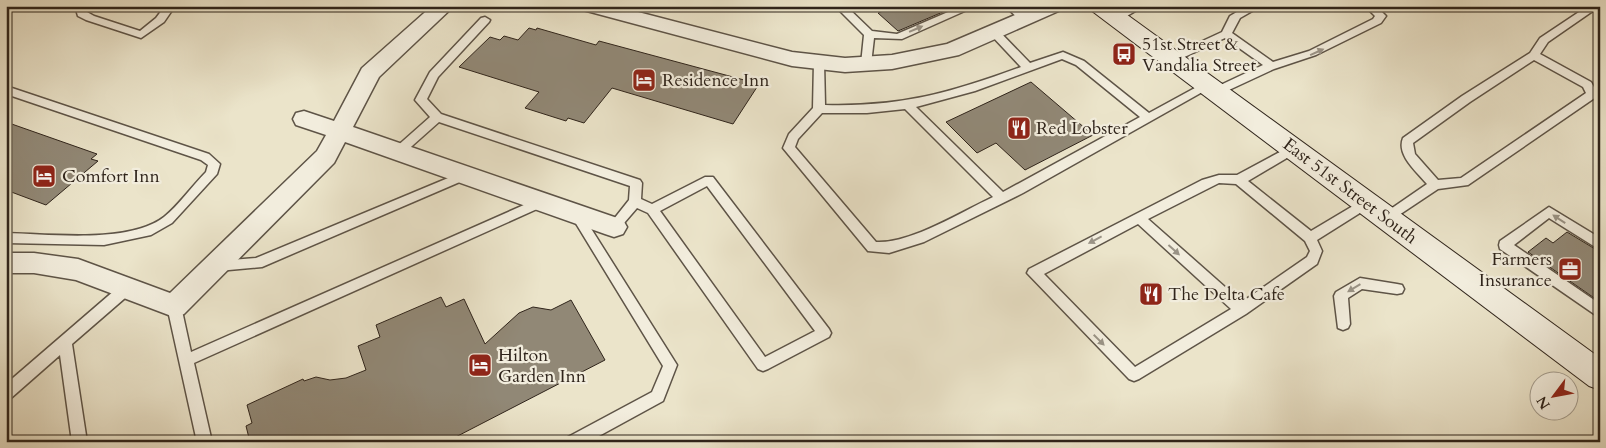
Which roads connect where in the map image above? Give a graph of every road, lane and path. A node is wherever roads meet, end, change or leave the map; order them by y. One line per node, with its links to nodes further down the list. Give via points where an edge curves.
1 (80, 6): 2 (lane, via 82,14 90,18 141,34 160,20)
2 (170, 6)
3 (444, 6): 31 (street, via 370,73)
4 (590, 6): 20 (street, via 792,59)
5 (840, 6): 16 (lane)
6 (971, 6): 16 (lane, one-way to 6, via 898,37)
7 (1054, 6): 12 (street)
8 (1139, 6): 13 (lane)
9 (1256, 6): 17 (lane, via 1230,21)
10 (1370, 6): 22 (lane, one-way to 10, via 1320,52 1377,20 1380,16)
11 (1595, 6): 18 (lane, via 1544,40)
12 (1017, 12): 15 (street)
13 (1108, 12): 19 (main road, East 51st Street South)
14 (485, 20): 28 (lane, via 434,76 421,100)
15 (994, 32): 21 (street, via 952,50); 23 (lane)
16 (869, 34): 21 (lane)
17 (1226, 34): 19 (lane); 22 (lane)
18 (1534, 55): 36 (lane, via 1406,141 1409,155); 36 (lane, via 1586,85 1592,94 1464,182)
19 (1172, 59): 24 (main road, East 51st Street South)
20 (819, 62): 21 (street); 27 (lane)
21 (866, 64)
22 (1271, 66): 24 (lane)
23 (1028, 68): 26 (lane); 30 (lane, via 1069,56)
24 (1212, 89): 30 (lane); 32 (main road, East 51st Street South)
25 (6, 90): 45 (lane, via 205,157 214,164 211,174 168,220 147,232 104,240)
26 (907, 105): 27 (lane, via 859,110); 37 (lane)
27 (819, 109): 37 (lane, via 793,137 789,148 873,247 889,248 920,238)
28 (437, 117): 33 (lane); 38 (lane, via 636,183)
29 (304, 118): 31 (street)
30 (1148, 118): 37 (lane)
31 (340, 131): 33 (street); 49 (street, via 326,157)
32 (1293, 149): 35 (lane); 41 (main road, East 51st Street South)
33 (399, 151): 34 (street)
34 (465, 175): 39 (street); 49 (lane, via 257,263)
35 (1238, 180): 43 (lane, via 1206,183); 46 (lane)
36 (1435, 185): 41 (lane)
37 (1001, 198)
38 (635, 201): 40 (lane); 44 (lane)
39 (542, 202): 42 (street); 57 (lane)
40 (652, 210): 40 (lane, via 709,180 824,333 764,365)
41 (1377, 211): 46 (lane); 58 (main road, East 51st Street South)
42 (576, 214): 44 (street); 62 (lane, via 670,365 658,396)
43 (1138, 217): 53 (lane, one-way to 53); 53 (lane, one-way to 53, via 1034,273 1134,375)
44 (614, 227)
45 (6, 238)
46 (1310, 238): 53 (lane, via 1316,251 1312,260)
47 (1600, 245): 54 (lane, one-way to 54, via 1549,212 1505,245)
48 (6, 262): 50 (street, via 78,270)
49 (216, 266): 52 (street)
50 (127, 288): 52 (street); 56 (lane)
51 (1397, 289): 55 (lane, one-way to 55, via 1360,283 1341,296)
52 (174, 306): 57 (lane)
53 (1240, 310)
54 (1600, 312)
55 (1344, 324)
56 (65, 343): 59 (lane); 60 (lane)
57 (187, 360): 61 (lane)
58 (1600, 376)
59 (6, 393)
60 (80, 442)
61 (205, 442)
62 (573, 442)

